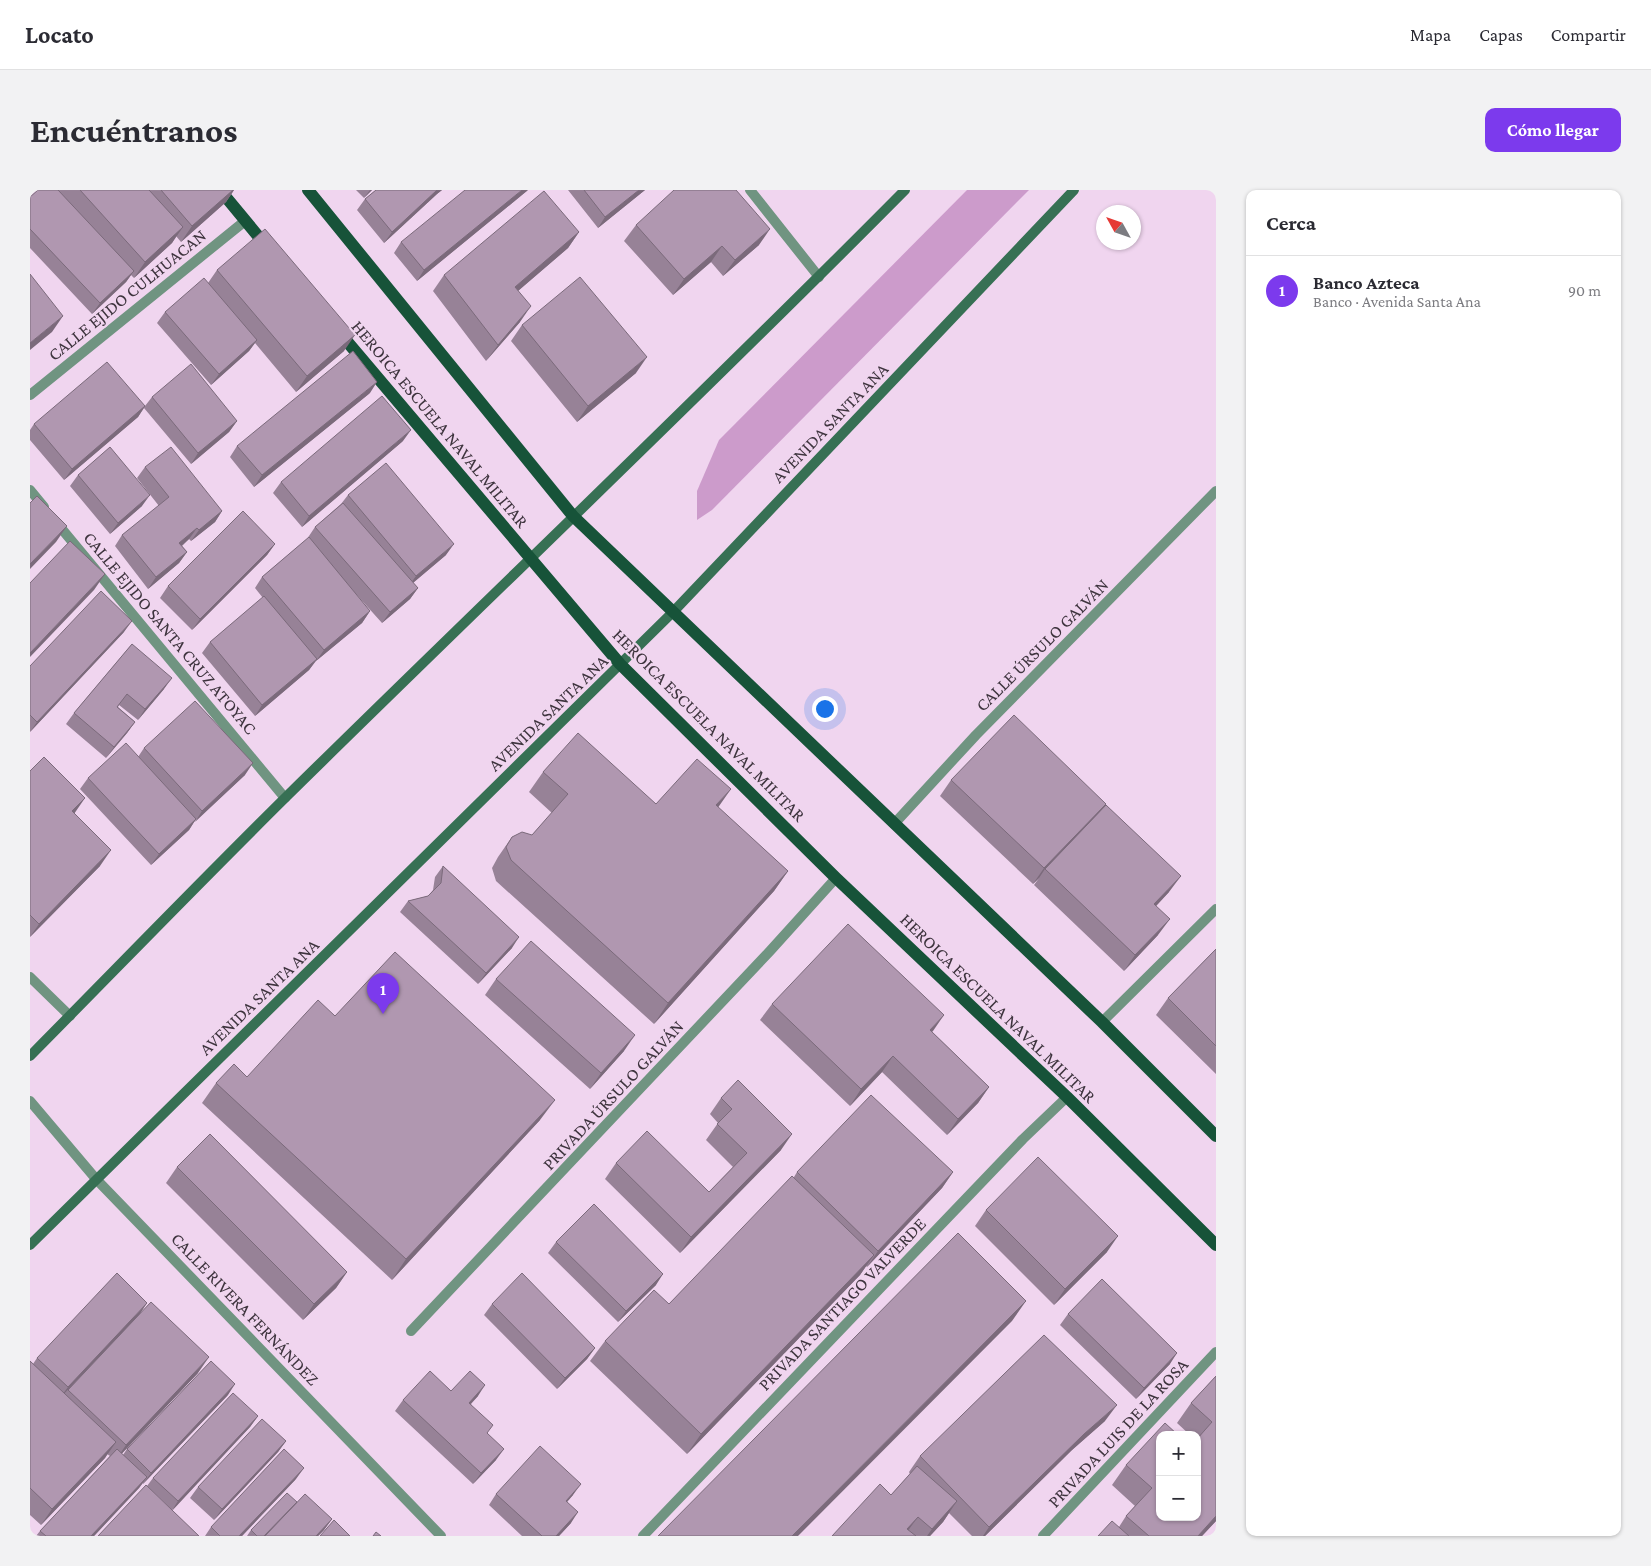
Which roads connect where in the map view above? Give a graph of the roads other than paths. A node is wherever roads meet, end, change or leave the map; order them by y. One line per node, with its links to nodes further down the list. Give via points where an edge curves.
1 (220, 190): 6 (main road)
2 (308, 190): 13 (main road)
3 (750, 190): 8 (street)
4 (905, 190): 8 (main road)
5 (1074, 190): 15 (main road, AVENIDA SANTA ANA)
6 (245, 221): 7 (main road); 10 (street, CALLE EJIDO CULHUACAN)
7 (277, 259)
8 (819, 277): 13 (main road)
9 (334, 326): 14 (main road, HEROICA ESCUELA NAVAL MILITAR)
10 (30, 395)
11 (30, 490): 17 (street, CALLE EJIDO SANTA CRUZ ATOYAC)
12 (1216, 491): 18 (street, CALLE ÚRSULO GALVÁN)
13 (573, 516): 14 (main road); 15 (main road)
14 (531, 559): 16 (main road, HEROICA ESCUELA NAVAL MILITAR); 17 (main road)
15 (674, 611): 16 (main road, AVENIDA SANTA ANA); 18 (main road)
16 (620, 664): 19 (main road, HEROICA ESCUELA NAVAL MILITAR); 28 (main road, AVENIDA SANTA ANA)
17 (285, 798): 22 (main road)
18 (894, 824): 23 (main road)
19 (836, 878): 25 (main road, HEROICA ESCUELA NAVAL MILITAR); 31 (street, PRIVADA ÚRSULO GALVÁN)
20 (1216, 909): 23 (street)
21 (30, 978): 22 (street)
22 (70, 1016): 24 (main road)
23 (1102, 1022): 27 (main road)
24 (30, 1056)
25 (1067, 1097): 30 (main road, HEROICA ESCUELA NAVAL MILITAR); 34 (street, PRIVADA SANTIAGO VALVERDE, via 1016,1146)
26 (30, 1100): 28 (street, CALLE RIVERA FERNÁNDEZ)
27 (1216, 1136)
28 (96, 1179): 29 (main road, AVENIDA SANTA ANA); 33 (street, CALLE RIVERA FERNÁNDEZ)
29 (30, 1245)
30 (1216, 1245)
31 (411, 1331)
32 (1216, 1352): 35 (street, PRIVADA LUIS DE LA ROSA)
33 (441, 1536)
34 (642, 1536)
35 (1043, 1536)

